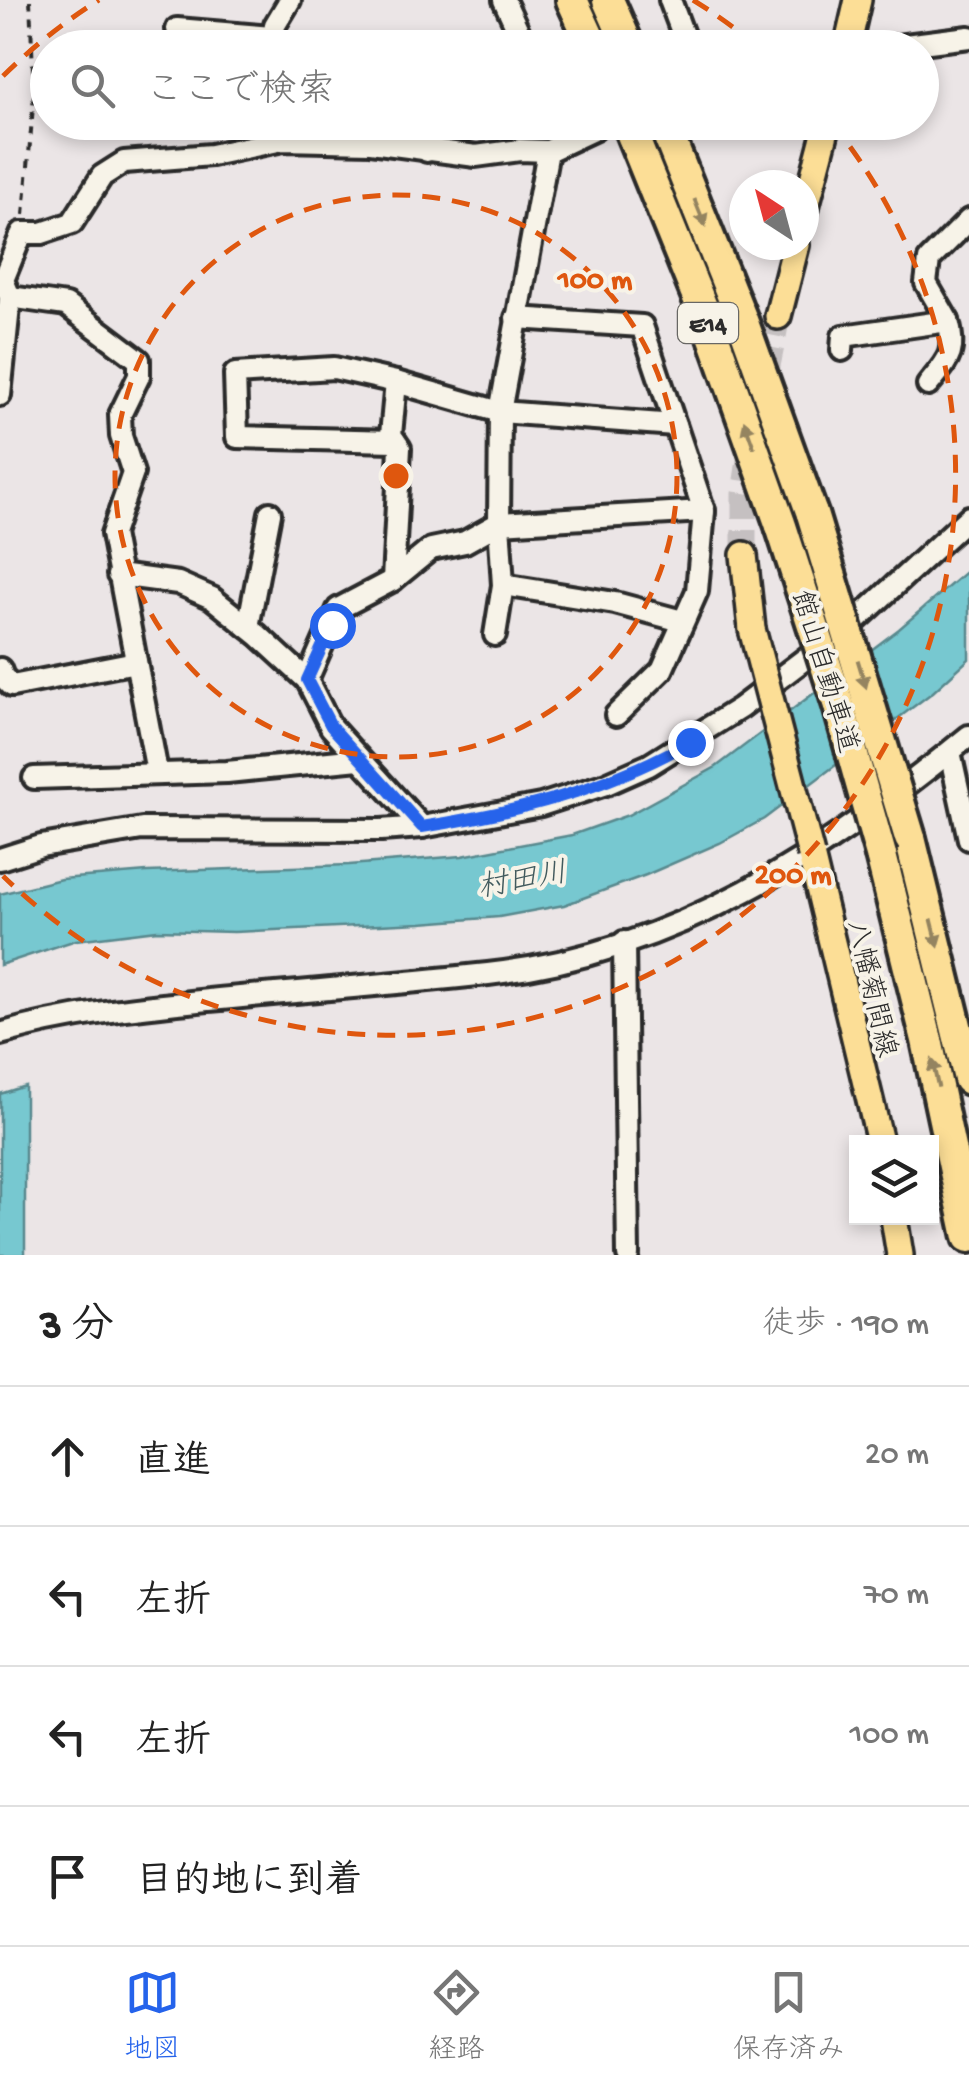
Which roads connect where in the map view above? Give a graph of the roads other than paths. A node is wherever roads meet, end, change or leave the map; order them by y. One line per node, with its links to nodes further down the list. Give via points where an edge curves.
1 (290, 0): 9 (street)
2 (504, 0): 10 (street)
3 (572, 0): 11 (highway)
4 (608, 0): 12 (highway)
5 (670, 0): 13 (street)
6 (858, 0): 14 (main road)
7 (178, 28): 8 (street)
8 (191, 30)
9 (277, 30)
10 (518, 30)
11 (586, 30)
12 (622, 30)
13 (681, 30)
14 (851, 30)
15 (969, 37): 16 (street)
16 (939, 41)
17 (257, 140): 29 (street, via 211,155 124,162 102,176 72,223 22,233)
18 (353, 140): 24 (street)
19 (427, 140): 24 (street)
20 (558, 140): 25 (street)
21 (634, 140): 69 (highway, 館山自動車道 / E14, one-way to 21, bridge, via 881,855 828,669 712,332)
22 (670, 140): 66 (highway, 館山自動車道 / E14, one-way to 66, bridge, via 812,514 910,838)
23 (823, 140): 26 (main road)
24 (427, 151): 25 (street)
25 (548, 151): 31 (street)
26 (815, 170)
27 (969, 220): 32 (street, via 929,260 926,284)
28 (792, 260): 30 (main road)
29 (4, 286): 36 (street); 45 (street, via 66,305 139,360 139,376 120,415 133,474 112,534)
30 (778, 316)
31 (516, 318): 37 (street); 38 (street, via 642,326)
32 (948, 321): 33 (street, via 843,336); 35 (street, via 951,357)
33 (842, 350)
34 (396, 382): 37 (street); 39 (street); 39 (street, via 334,368 235,374 237,437)
35 (928, 385)
36 (0, 394)
37 (500, 412): 38 (street); 43 (street)
38 (675, 424): 40 (street)
39 (395, 442): 46 (street, via 400,448)
40 (704, 512): 43 (street); 48 (street, via 698,592)
41 (270, 513): 49 (street)
42 (969, 517): 60 (street, via 859,618 676,750 542,805)
43 (500, 523): 46 (street, via 465,542 431,549); 47 (street)
44 (744, 555): 62 (main road, 八幡菊間線, bridge, via 752,629)
45 (118, 574): 49 (street, via 178,584 212,598); 51 (street)
46 (392, 580): 53 (street, via 338,609)
47 (503, 585): 48 (street); 50 (street)
48 (682, 621): 54 (street, via 662,670)
49 (248, 626): 53 (street)
50 (495, 635)
51 (136, 662): 52 (street, via 12,686); 58 (street)
52 (0, 669)
53 (307, 680): 57 (street, via 331,726)
54 (616, 715)
55 (969, 736): 56 (street)
56 (950, 752): 61 (street); 62 (street)
57 (359, 759): 58 (street); 60 (street)
58 (157, 772): 59 (street)
59 (34, 778)
60 (422, 827): 63 (street, via 142,829)
61 (969, 840)
62 (811, 855): 64 (street, via 721,906); 67 (main road, 八幡菊間線)
63 (0, 858)
64 (624, 942): 65 (street, via 490,974 113,1010); 70 (street)
65 (0, 1034)
66 (969, 1079)
67 (878, 1135)
68 (895, 1225): 71 (main road)
69 (969, 1237)
70 (628, 1255)
71 (900, 1255)

